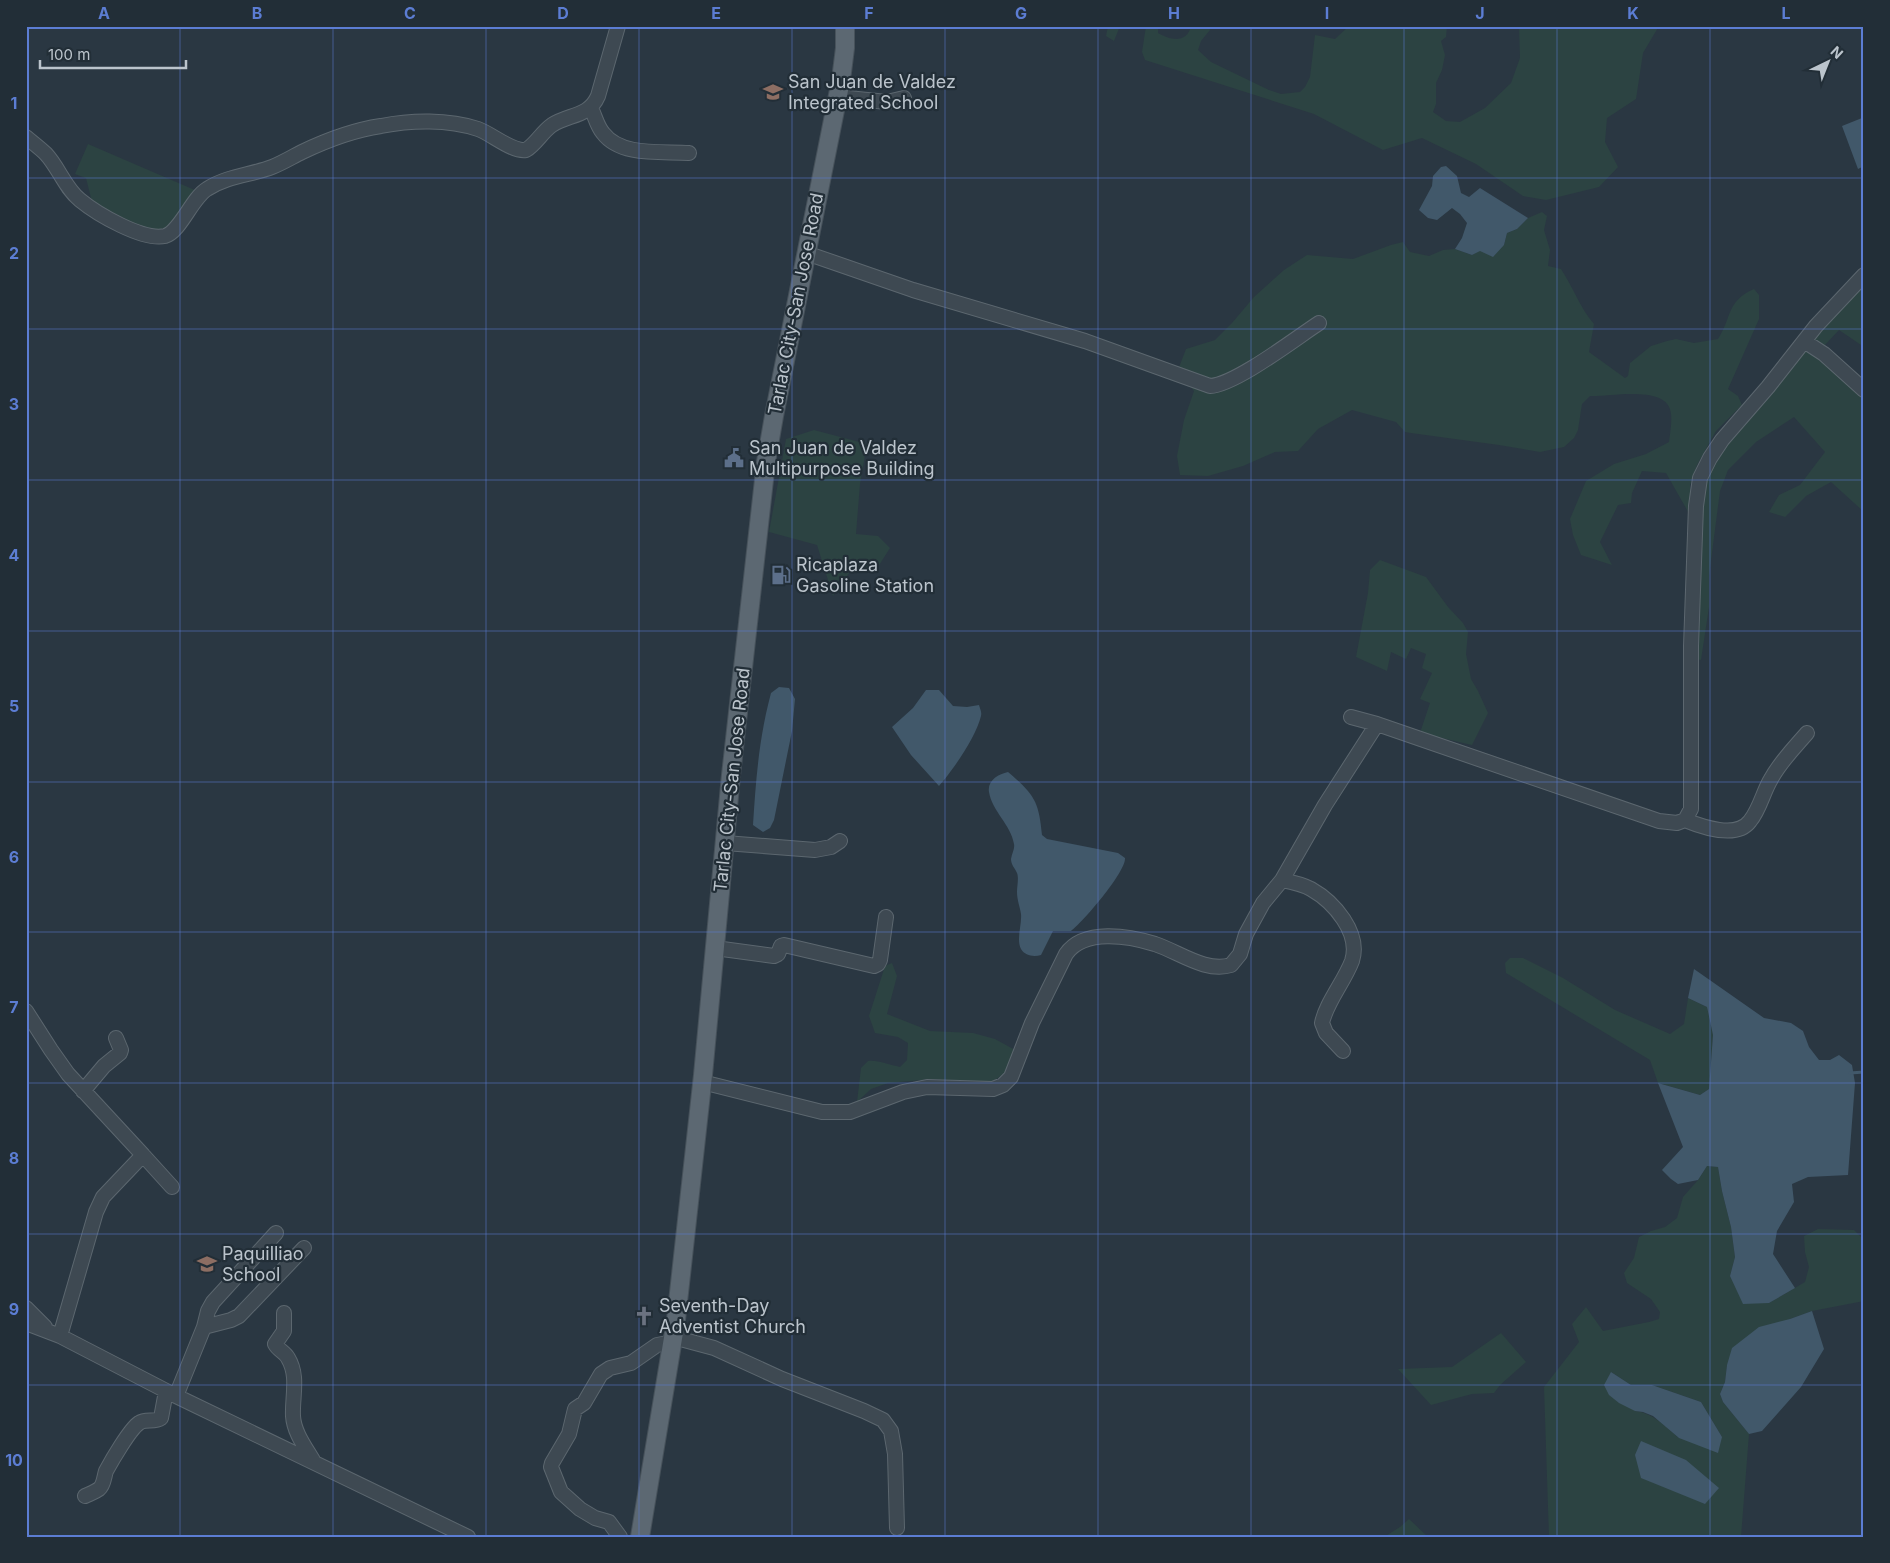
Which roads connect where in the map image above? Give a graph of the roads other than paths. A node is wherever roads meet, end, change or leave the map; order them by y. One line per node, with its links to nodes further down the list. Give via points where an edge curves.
1 (618, 26): 5 (street, via 598,96)
2 (845, 26): 3 (main road, Tarlac City-San Jose Road, via 844,64)
3 (838, 97): 4 (street, via 887,102); 8 (main road, Tarlac City-San Jose Road)
4 (904, 98)
5 (591, 108): 6 (street, via 554,124 523,151 482,131 456,125 409,122 363,130 320,144 270,168 209,187 170,234 160,236 140,233 119,224 80,200 47,155); 7 (street, via 603,133 615,144 636,150)
6 (26, 137)
7 (688, 153)
8 (806, 254): 10 (street, via 912,290 1085,341 1210,386 1243,373); 18 (main road, Tarlac City-San Jose Road, via 766,462)
9 (1864, 275): 11 (street)
10 (1319, 323)
11 (1804, 341): 12 (street, via 1824,354); 16 (street, via 1722,440 1700,478 1691,646 1691,809)
12 (1864, 390)
13 (1351, 718): 14 (street)
14 (1377, 724): 16 (street, via 1659,820 1677,823); 19 (street)
15 (1807, 733): 16 (street, via 1772,777 1745,827 1737,830 1707,828)
16 (1685, 820)
17 (840, 841): 18 (street, via 831,847 815,850)
18 (726, 843): 21 (main road, Tarlac City-San Jose Road)
19 (1282, 880): 24 (street, via 1302,885 1320,895 1338,912 1352,938 1352,959 1322,1022 1326,1033); 25 (street, via 1258,912 1238,959 1227,967 1216,968 1140,940 1099,936 1074,944 1032,1023 1011,1077 998,1088 927,1087 841,1113 822,1112)
20 (886, 917): 21 (street, via 880,960 874,966 784,945 774,956)
21 (715, 948): 25 (main road, Tarlac City-San Jose Road)
22 (26, 1011): 26 (street, via 51,1050)
23 (116, 1038): 26 (street, via 120,1053)
24 (1342, 1051)
25 (702, 1082): 36 (main road, Tarlac City-San Jose Road)
26 (83, 1090): 27 (street)
27 (144, 1155): 28 (street); 35 (street, via 102,1197)
28 (172, 1187)
29 (276, 1233): 34 (street, via 213,1302)
30 (304, 1248): 34 (street, via 239,1316)
31 (26, 1308): 35 (street)
32 (284, 1313): 38 (street, via 284,1331 275,1344 289,1358 295,1391 295,1429)
33 (26, 1323): 35 (street)
34 (204, 1327): 37 (street)
35 (54, 1333): 37 (street)
36 (673, 1340): 40 (street, via 714,1348 883,1420 891,1431 895,1454); 42 (street, via 657,1345 631,1363 610,1368 601,1374 584,1403 576,1409 569,1434 552,1463 560,1492 595,1518 610,1522); 43 (main road, Tarlac City-San Jose Road)
37 (171, 1394): 38 (street); 39 (street, via 161,1418 138,1423 106,1472 101,1486)
38 (315, 1463): 41 (street)
39 (85, 1496)
40 (897, 1528)
41 (468, 1537)
42 (620, 1537)
43 (640, 1537)

